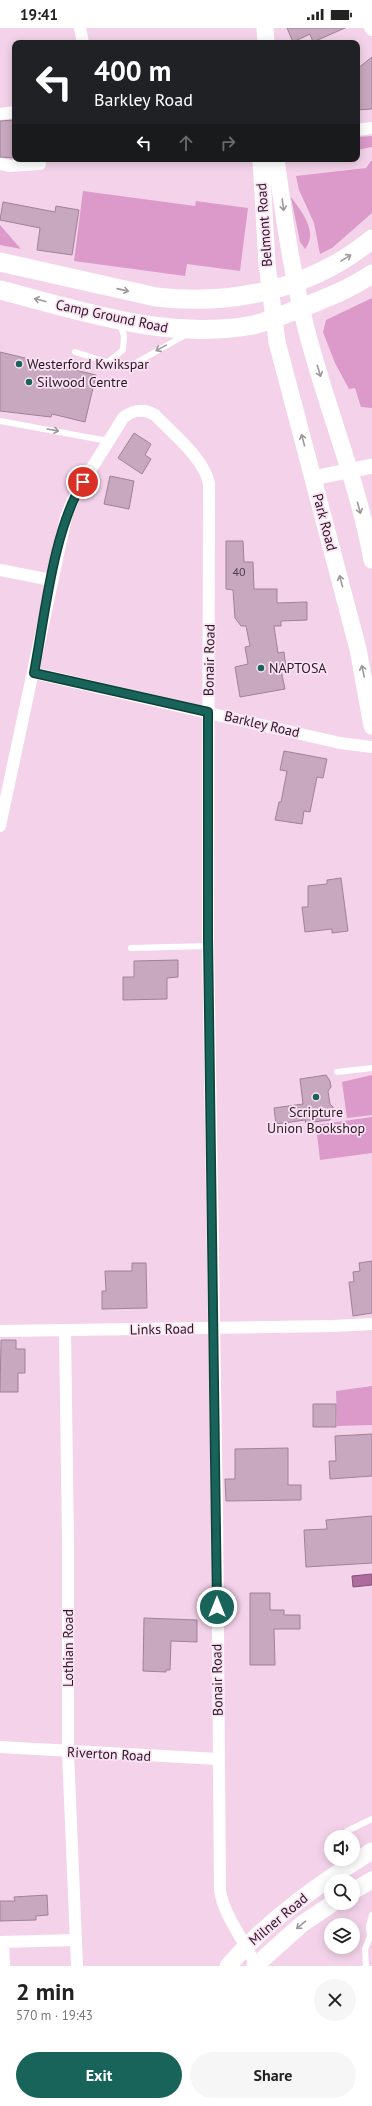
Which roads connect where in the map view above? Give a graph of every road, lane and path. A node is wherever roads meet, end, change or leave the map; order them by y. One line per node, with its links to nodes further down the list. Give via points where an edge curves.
1 (80, 28): 3 (street)
2 (265, 28): 4 (main road)
3 (82, 40)
4 (266, 40)
5 (12, 112): 6 (street)
6 (0, 114)
7 (372, 128): 8 (street)
8 (360, 130)
9 (261, 162): 18 (main road, Belmont Road)
10 (276, 162): 16 (main road, Belmont Road, one-way to 16)
11 (0, 164): 12 (street)
12 (40, 164)
13 (372, 240): 16 (main road, Camp Ground Road, one-way to 13, via 337,263)
14 (0, 262): 18 (main road, Camp Ground Road, one-way to 18, via 178,300 224,299)
15 (372, 274): 19 (main road, Camp Ground Road, via 350,287)
16 (295, 282): 18 (main road, Camp Ground Road); 19 (main road, Belmont Road)
17 (0, 290): 20 (main road, Camp Ground Road, one-way to 17)
18 (269, 291): 21 (main road, Belmont Road)
19 (301, 308): 21 (main road, Camp Ground Road); 28 (main road, one-way to 28)
20 (119, 320): 22 (main road, Camp Ground Road, via 160,328); 24 (lane, via 125,343 122,351)
21 (273, 320): 22 (main road, Camp Ground Road, via 246,326); 29 (main road, Park Road, one-way to 21)
22 (196, 330): 24 (lane, one-way to 24, via 134,364 123,366)
23 (75, 352): 24 (lane)
24 (108, 362)
25 (0, 421): 26 (lane, one-way to 26)
26 (108, 441): 32 (street, via 66,517); 34 (street, Bonair Road, via 123,418 137,410 152,413 199,462 208,477)
27 (372, 466): 28 (street)
28 (349, 471): 29 (street); 30 (main road, one-way to 30)
29 (313, 478): 35 (main road, Park Road, one-way to 29, via 358,649)
30 (372, 560)
31 (0, 570): 32 (street)
32 (51, 580): 33 (street)
33 (34, 673): 34 (street, Barkley Road); 37 (street)
34 (208, 712): 36 (street, Barkley Road, via 340,743); 39 (street, Bonair Road)
35 (372, 726)
36 (372, 747)
37 (5, 781): 38 (street)
38 (0, 826)
39 (208, 946): 40 (lane); 44 (street, Bonair Road)
40 (130, 948)
41 (372, 1068): 42 (lane)
42 (337, 1072)
43 (372, 1324): 44 (street, Links Road)
44 (213, 1328): 46 (street, Links Road); 49 (street, Bonair Road)
45 (0, 1331): 46 (street, Links Road)
46 (65, 1331): 48 (street, Lothian Road)
47 (0, 1747): 48 (street, Riverton Road)
48 (68, 1752): 49 (street, Riverton Road); 59 (street, Lothian Road)
49 (218, 1759): 61 (street, Bonair Road, via 221,1900)
50 (372, 1820): 51 (lane)
51 (347, 1830)
52 (372, 1851): 53 (main road, Milner Road)
53 (360, 1856)
54 (345, 1866): 61 (main road, Milner Road, via 271,1922)
55 (372, 1880): 56 (main road)
56 (360, 1887)
57 (324, 1909): 65 (main road, Milner Road, one-way to 65, via 302,1924)
58 (372, 1915): 66 (lane, via 370,1937 365,1949)
59 (76, 1940): 60 (street); 63 (street, Lothian Road)
60 (2, 1942): 62 (street)
61 (246, 1945): 64 (main road, Milner Road); 65 (street, Bonair Road)
62 (4, 1966)
63 (77, 1966)
64 (228, 1966)
65 (255, 1966)
66 (366, 1966)

